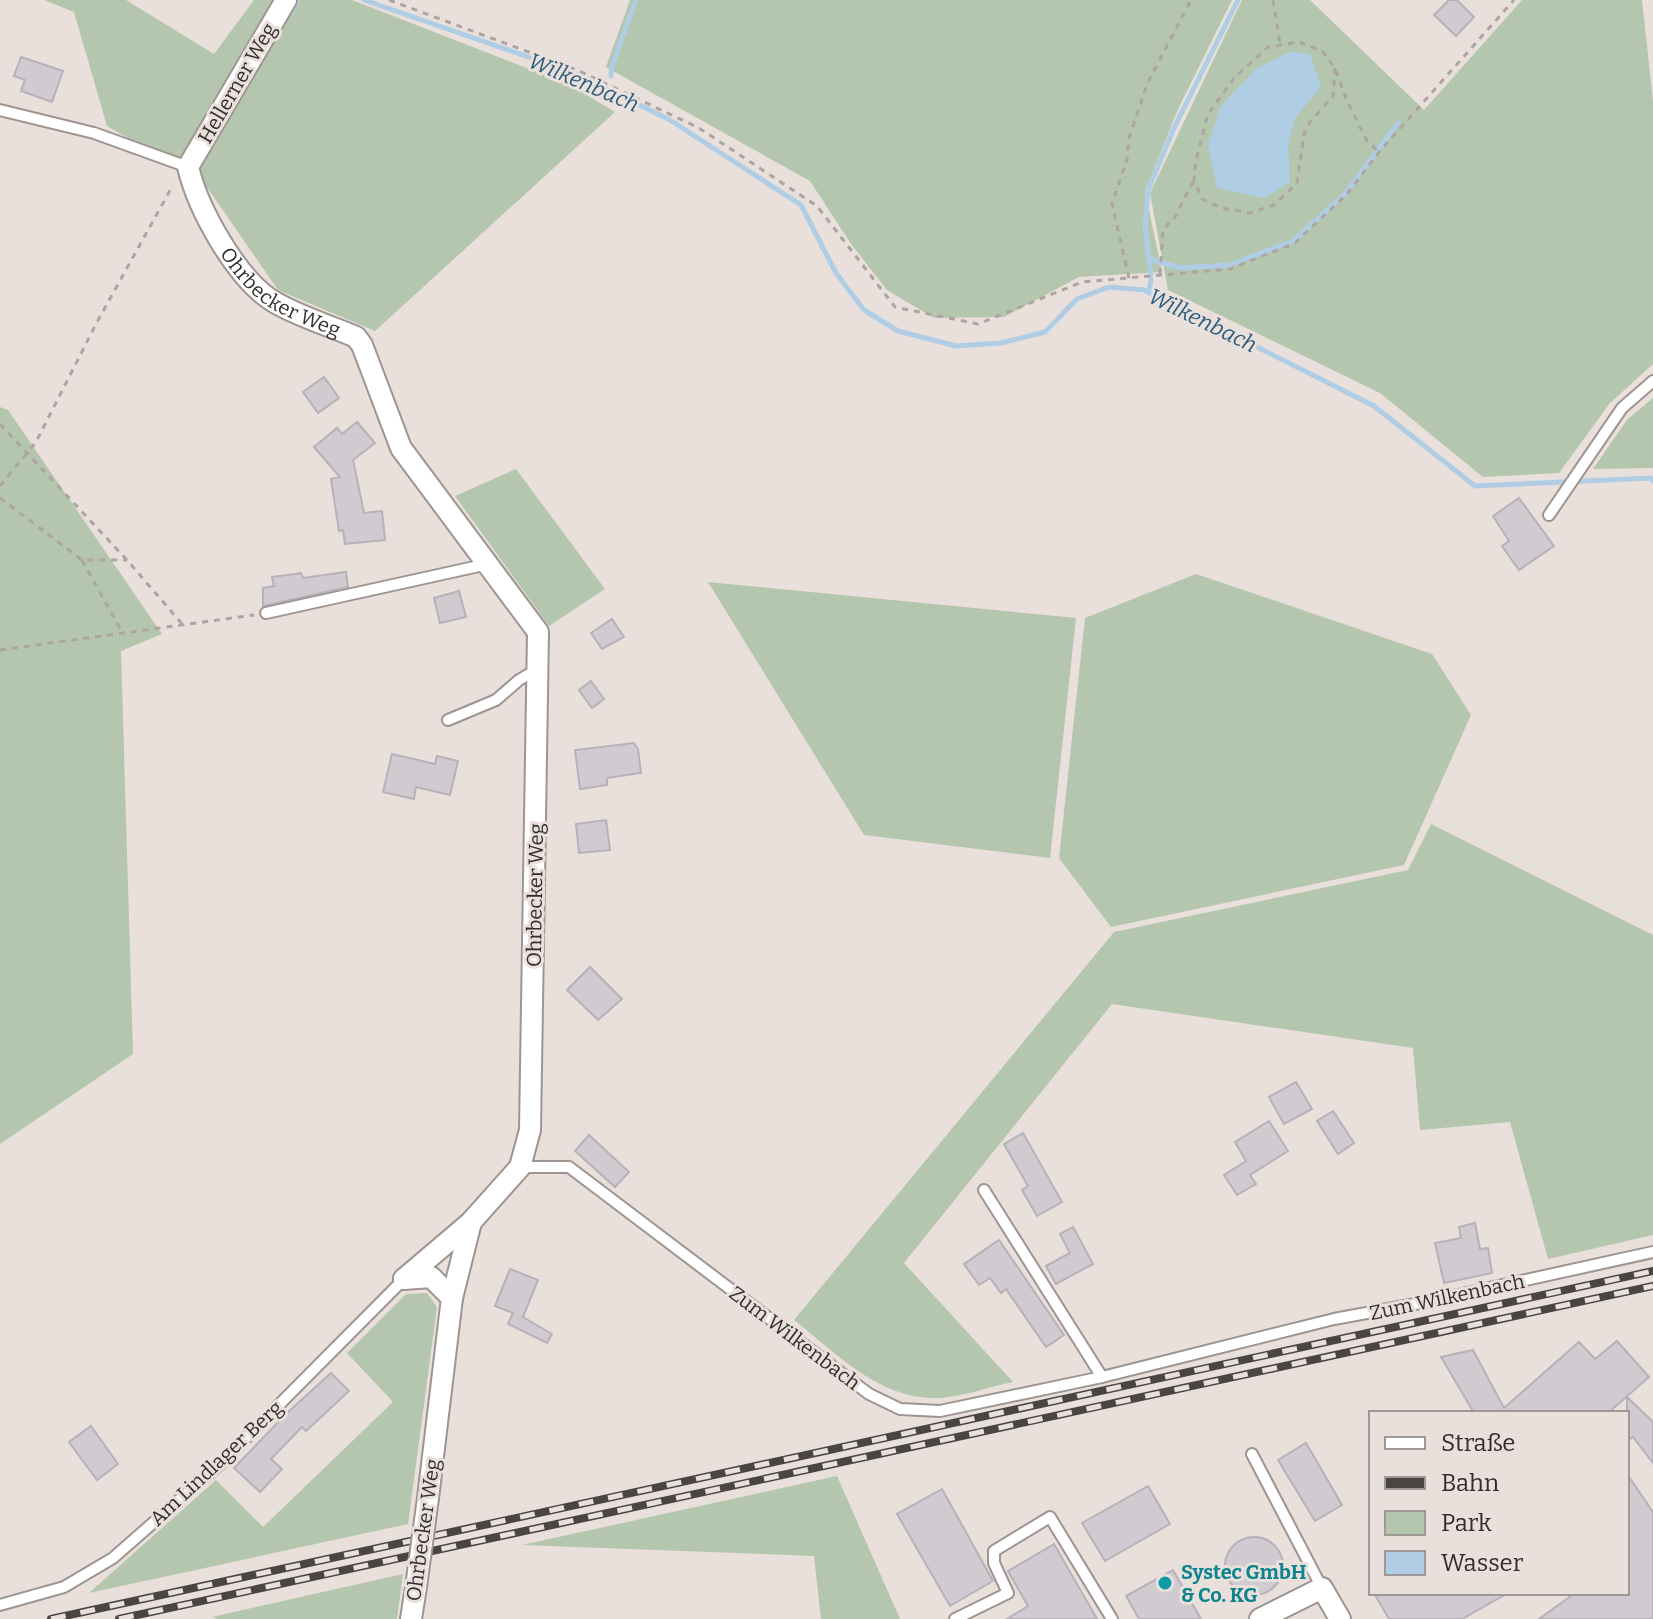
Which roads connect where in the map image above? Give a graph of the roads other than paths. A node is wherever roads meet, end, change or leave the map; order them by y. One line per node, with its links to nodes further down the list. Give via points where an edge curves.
1 (286, 0): 3 (street, Hellerner Weg)
2 (0, 110): 3 (lane, via 94,133)
3 (188, 167): 6 (street, Ohrbecker Weg, via 219,239 256,288 276,303 356,337 401,448)
4 (1653, 381): 5 (lane, via 1622,408)
5 (1549, 515)
6 (490, 564): 7 (lane); 8 (street, Ohrbecker Weg, via 538,632)
7 (266, 613)
8 (538, 669): 9 (lane, via 496,700); 10 (street, Ohrbecker Weg, via 532,1101)
9 (448, 720)
10 (520, 1167): 12 (street, Ohrbecker Weg); 16 (lane, Zum Wilkenbach, via 569,1167 869,1394 900,1409 940,1411)
11 (984, 1190): 16 (lane)
12 (471, 1222): 14 (street, Ohrbecker Weg); 15 (street, Ohrbecker Weg)
13 (1653, 1252): 16 (lane, Zum Wilkenbach, via 1334,1319)
14 (404, 1279): 15 (street, via 431,1277); 19 (lane, Am Lindlager Berg, via 219,1465 113,1558 64,1587)
15 (452, 1298): 20 (street, Ohrbecker Weg, bridge)
16 (1102, 1377)
17 (1252, 1454): 18 (lane)
18 (1322, 1588): 23 (street); 24 (street)
19 (0, 1605)
20 (411, 1619)
21 (955, 1619): 22 (lane, via 1008,1593 994,1551 1050,1517)
22 (1112, 1619)
23 (1260, 1619)
24 (1340, 1619)

